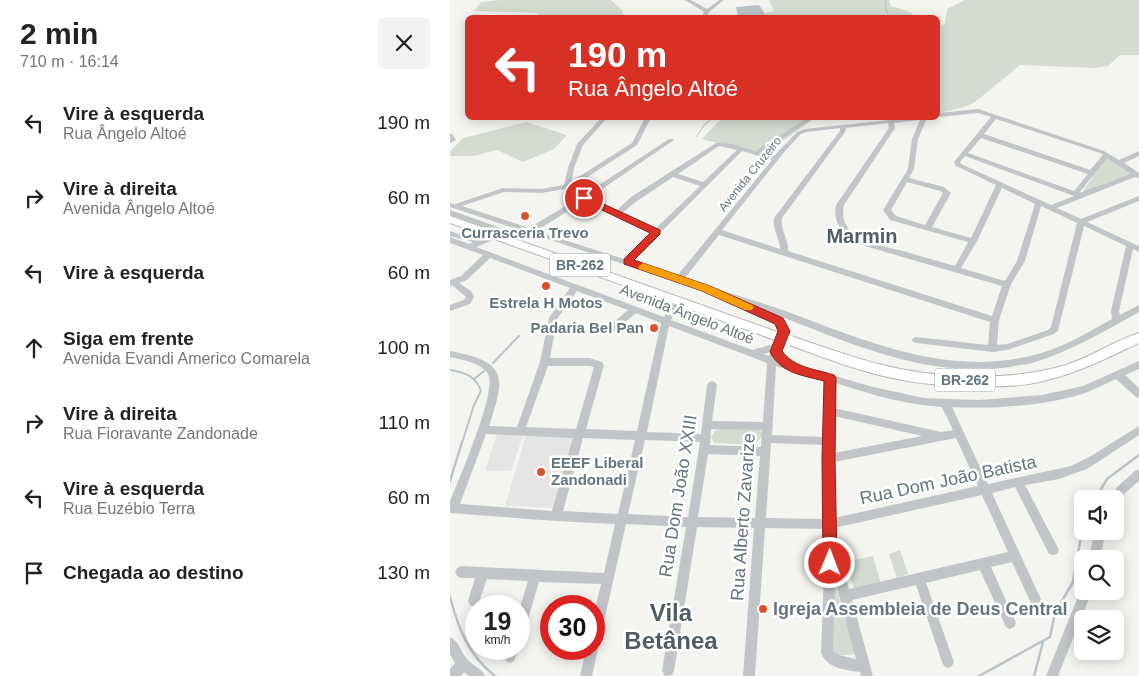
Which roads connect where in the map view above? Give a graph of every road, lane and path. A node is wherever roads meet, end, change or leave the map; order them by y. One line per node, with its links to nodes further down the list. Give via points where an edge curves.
1 (687, 0): 3 (street)
2 (722, 0): 3 (street)
3 (707, 11): 4 (street)
4 (705, 15)
5 (940, 115): 6 (street, via 978,111)
6 (996, 117): 15 (street); 22 (street)
7 (602, 120): 31 (street, via 580,144)
8 (647, 120): 31 (street, via 638,140 630,148)
9 (807, 120): 19 (street)
10 (907, 120): 12 (street, Avenida Cruzeiro)
11 (922, 120): 28 (street, via 915,139 911,169)
12 (891, 122): 13 (street, Avenida Cruzeiro); 56 (street, via 892,128 840,205 841,224 848,234 861,242)
13 (843, 127): 23 (street, Avenida Cruzeiro, via 802,132); 53 (street, via 844,131 778,218 777,227 785,244)
14 (450, 135): 17 (street, via 453,140)
15 (980, 135): 21 (street); 26 (street)
16 (671, 140): 33 (street)
17 (450, 141)
18 (741, 149): 19 (street); 25 (street, via 718,144); 30 (street)
19 (757, 153): 23 (street)
20 (1139, 153): 24 (street)
21 (965, 154): 29 (street, via 957,162 960,166); 32 (street)
22 (1107, 154): 24 (street); 26 (street)
23 (776, 159): 46 (street, Avenida Cruzeiro)
24 (1119, 163): 27 (street)
25 (676, 173): 30 (street); 38 (street)
26 (1092, 173): 32 (street)
27 (1137, 175): 32 (street)
28 (905, 179): 42 (street, via 887,213 893,218); 42 (street, via 947,193)
29 (1000, 184): 35 (street); 50 (street)
30 (705, 185): 45 (street)
31 (566, 187): 33 (street); 36 (street, via 541,191 503,190)
32 (1078, 195): 37 (street)
33 (584, 198): 38 (street); 43 (street)
34 (1139, 198): 41 (street)
35 (1039, 202): 37 (street); 59 (street, via 1021,261)
36 (451, 208): 40 (street); 44 (street)
37 (1051, 208): 41 (street)
38 (616, 214): 45 (street)
39 (450, 219): 44 (highway, BR-262)
40 (494, 219): 43 (street); 44 (street, via 498,224)
41 (1081, 222): 52 (street); 73 (street, via 1055,329)
42 (927, 228): 50 (street)
43 (532, 230): 55 (street)
44 (496, 232): 49 (street); 62 (highway, BR-262)
45 (656, 232): 55 (street)
46 (719, 232): 53 (street); 57 (street, Avenida Cruzeiro)
47 (450, 233): 49 (street)
48 (450, 240): 51 (street, Avenida Ângelo Altoé)
49 (482, 241): 51 (street)
50 (973, 241): 56 (street)
51 (469, 247): 54 (street, Avenida Ângelo Altoé)
52 (1136, 247): 67 (street, via 1115,311)
53 (784, 252): 66 (street)
54 (489, 254): 58 (street, via 464,278); 60 (street, Avenida Ângelo Altoé)
55 (627, 261): 57 (street)
56 (956, 269): 59 (street)
57 (680, 279): 61 (street)
58 (452, 283): 63 (street, via 470,297 464,304)
59 (1008, 284): 66 (street)
60 (576, 287): 65 (street, Avenida Ângelo Altoé); 76 (street, via 553,318)
61 (706, 289): 67 (street, via 733,295 877,348 946,365 1030,360); 72 (street, via 779,321)
62 (677, 300): 68 (street); 72 (highway, BR-262)
63 (450, 308)
64 (1139, 308): 67 (street)
65 (635, 309): 68 (street, Avenida Ângelo Altoé); 69 (street)
66 (995, 320): 73 (street)
67 (1117, 320)
68 (666, 321): 74 (street, Avenida Ângelo Altoé); 92 (street)
69 (608, 332)
70 (1139, 338): 72 (highway, BR-262, via 1057,373 1000,381 894,373)
71 (916, 340): 73 (street)
72 (779, 344): 74 (street); 74 (street, Avenida Ângelo Altoé); 79 (street, Avenida Ângelo Altoé, via 788,366); 85 (street, Rua Alberto Zavarize)
73 (993, 349)
74 (750, 353)
75 (450, 354): 87 (street, via 478,361 495,376 497,383)
76 (545, 362): 89 (street); 91 (street, via 599,365)
77 (1139, 365): 78 (street, Avenida Ângelo Altoé)
78 (1118, 375): 81 (street); 82 (street, Avenida Ângelo Altoé, via 1076,392 1042,399)
79 (830, 378): 82 (street, Avenida Ângelo Altoé, via 898,397); 83 (street)
80 (712, 385): 84 (street, Rua Dom João XXIII)
81 (1139, 394)
82 (946, 404): 90 (street)
83 (830, 411): 86 (street); 95 (street)
84 (707, 425): 85 (street); 97 (street, Rua Dom João XXIII)
85 (767, 426): 94 (street, Rua Alberto Zavarize)
86 (904, 428): 93 (street); 96 (street)
87 (482, 430): 89 (street); 104 (street)
88 (1139, 430): 101 (street, Rua Dom João Batista, via 1108,452 1070,472)
89 (520, 431): 91 (street)
90 (958, 433): 93 (street); 102 (street)
91 (580, 434): 92 (street); 105 (street)
92 (641, 436): 97 (street); 106 (street)
93 (940, 436): 96 (street)
94 (767, 440): 95 (street); 98 (street, Rua Alberto Zavarize)
95 (829, 441): 99 (street)
96 (906, 442): 99 (street)
97 (705, 444): 98 (street); 107 (street, Rua Dom João XXIII)
98 (766, 452): 108 (street, Rua Alberto Zavarize)
99 (828, 459): 109 (street)
100 (1139, 474): 103 (street)
101 (1018, 482): 102 (street, Rua Dom João Batista); 111 (street)
102 (985, 489): 109 (street, Rua Dom João Batista); 112 (street)
103 (1121, 490)
104 (451, 508): 105 (street, Rua Dom João Batista)
105 (556, 516): 106 (street, Rua Dom João Batista)
106 (622, 518): 107 (street, Rua Dom João Batista); 118 (street)
107 (692, 522): 108 (street, Rua Dom João Batista); 131 (street, Rua Dom João XXIII)
108 (761, 524): 109 (street, Rua Dom João Batista); 134 (street, Rua Alberto Zavarize)
109 (828, 524): 110 (street)
110 (831, 544): 122 (street); 128 (street, via 826,642 827,653)
111 (1053, 550)
112 (1016, 556): 113 (street); 123 (street)
113 (983, 563): 117 (street); 125 (street)
114 (461, 572): 115 (street)
115 (483, 573): 116 (street); 119 (street)
116 (535, 577): 118 (street); 120 (street)
117 (919, 578): 122 (street); 129 (street)
118 (607, 579): 121 (street)
119 (476, 595)
120 (529, 595)
121 (604, 595)
122 (845, 596): 132 (street)
123 (1035, 600)
124 (1082, 600): 137 (street)
125 (1010, 624)
126 (450, 643): 130 (street)
127 (589, 660): 133 (street)
128 (836, 661): 132 (street)
129 (948, 662)
130 (463, 664): 135 (street); 136 (street)
131 (668, 671)
132 (866, 671)
133 (586, 675)
134 (749, 675)
135 (452, 676)
136 (478, 676)
137 (1052, 676)

